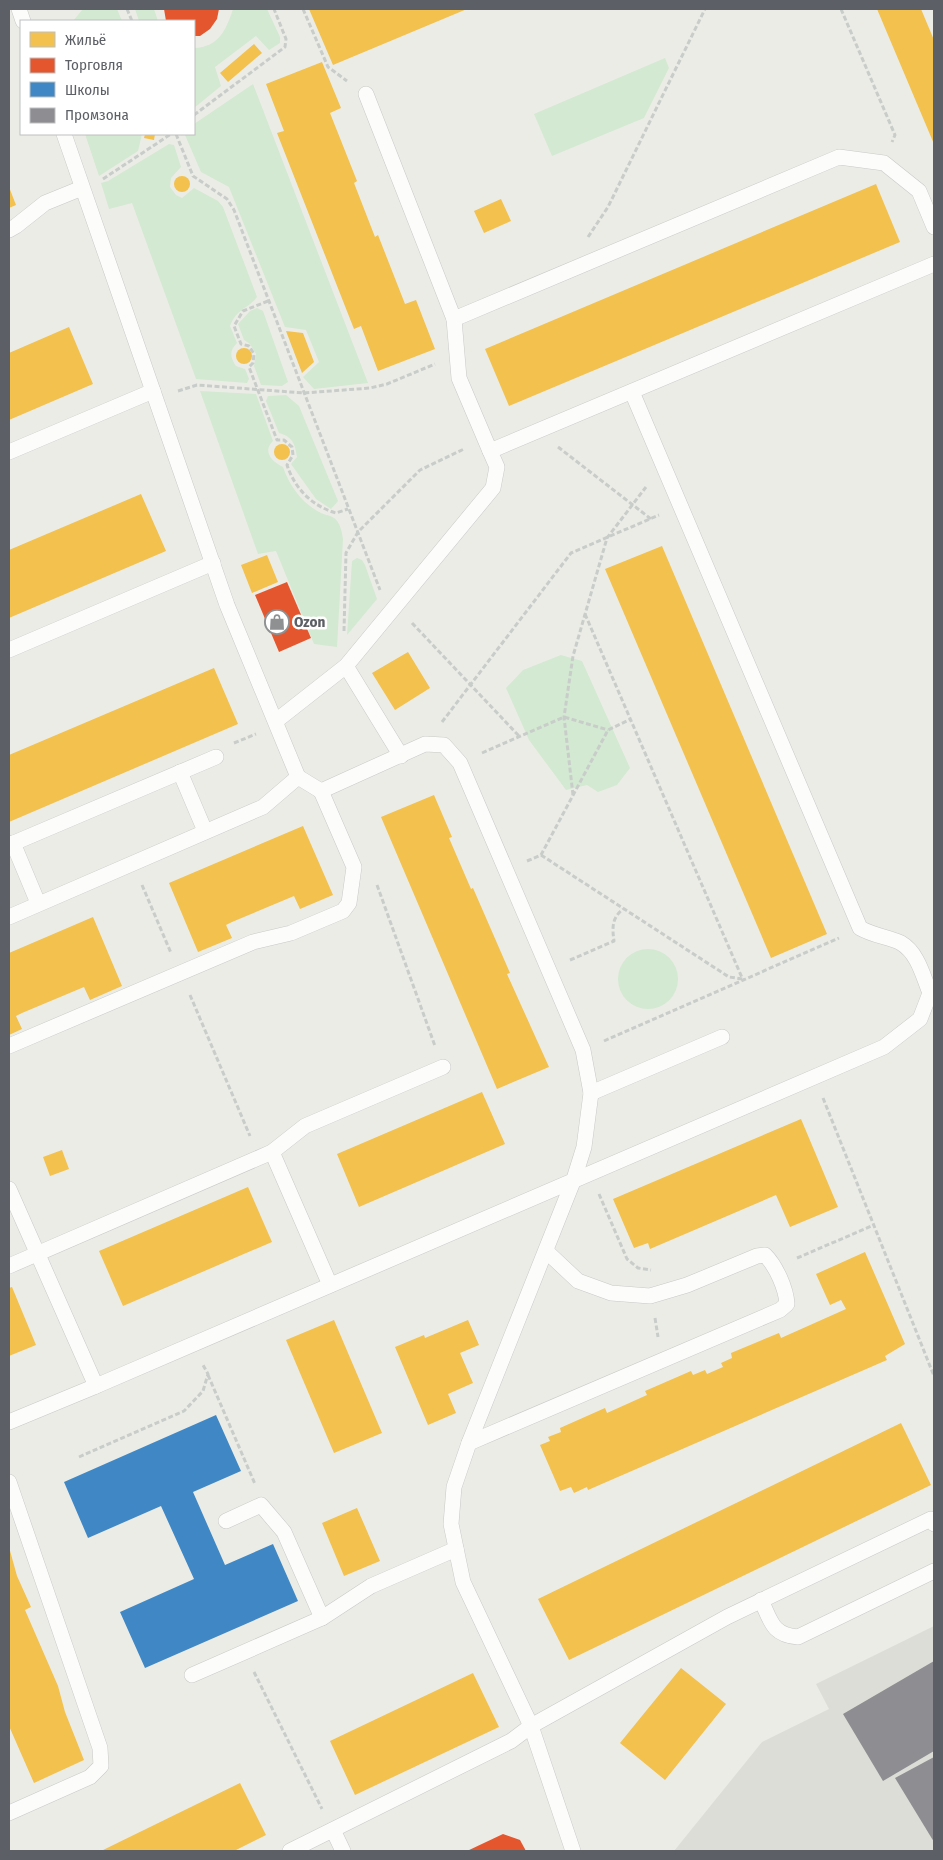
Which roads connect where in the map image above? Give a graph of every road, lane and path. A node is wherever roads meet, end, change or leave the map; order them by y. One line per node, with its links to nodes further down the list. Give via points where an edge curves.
1 (20, 9): 6 (lane)
2 (274, 9): 8 (path, via 286,40 285,47)
3 (303, 9): 7 (path, via 328,67)
4 (705, 9): 16 (path, via 608,207)
5 (841, 9): 12 (path, via 895,135)
6 (9, 11)
7 (366, 94): 19 (lane)
8 (195, 114)
9 (64, 135): 13 (lane)
10 (170, 135): 13 (path, via 104,179)
11 (176, 135): 18 (path, via 193,176 227,198)
12 (884, 163): 14 (lane, via 919,191); 19 (lane, via 839,157)
13 (82, 188): 15 (lane, via 46,203); 24 (lane)
14 (934, 227)
15 (9, 230)
16 (586, 240)
17 (934, 264): 22 (lane)
18 (268, 301): 21 (path, via 243,311 234,326 241,344 249,346 254,354 253,363 249,366); 23 (path)
19 (454, 319): 20 (lane)
20 (457, 355): 23 (path, via 388,384); 26 (lane, via 459,378)
21 (258, 390): 23 (path); 24 (path, via 198,385); 31 (path, via 277,440 284,440 292,447 293,455 286,465 302,492 312,503 326,510 336,513)
22 (632, 392): 25 (lane); 28 (lane)
23 (304, 393): 31 (path)
24 (154, 395): 27 (lane); 35 (lane)
25 (537, 432): 26 (lane); 29 (path)
26 (488, 446): 33 (path, via 420,470); 36 (lane, via 497,467 493,488)
27 (9, 452)
28 (664, 465): 29 (path); 30 (lane)
29 (633, 505): 32 (path); 34 (path)
30 (681, 506): 32 (path); 61 (lane)
31 (349, 509): 33 (path)
32 (651, 518): 34 (path)
33 (358, 532): 36 (path); 39 (path, via 346,553)
34 (607, 538): 37 (path); 40 (path, via 572,553)
35 (213, 563): 38 (lane); 43 (lane)
36 (392, 610): 39 (lane); 40 (path)
37 (585, 614): 41 (path, via 573,656); 42 (path)
38 (9, 650)
39 (346, 666): 43 (lane); 47 (lane)
40 (471, 685): 45 (path); 46 (path)
41 (564, 717): 44 (path); 45 (path); 53 (path)
42 (631, 719): 44 (path); 64 (path)
43 (276, 721): 48 (path, via 258,733 225,746); 51 (lane)
44 (608, 730): 53 (path)
45 (519, 736): 49 (path)
46 (424, 744): 47 (lane); 49 (lane, via 444,746)
47 (401, 756): 52 (lane)
48 (216, 757): 50 (lane)
49 (460, 763): 62 (lane)
50 (180, 772): 54 (lane); 55 (lane)
51 (298, 778): 52 (lane); 54 (lane, via 264,807)
52 (321, 792): 63 (lane, via 354,868 349,903 343,911 291,933 252,942)
53 (573, 795): 59 (path, via 541,855)
54 (205, 832): 56 (lane)
55 (11, 844): 58 (lane)
56 (132, 862): 58 (lane); 63 (path)
57 (374, 877): 68 (path)
58 (38, 903): 60 (lane)
59 (623, 909): 62 (path, via 612,926 614,941); 64 (path, via 729,977)
60 (9, 917)
61 (860, 928): 64 (path); 69 (lane, via 873,936 900,943 912,952 930,993 920,1019 884,1047)
62 (549, 969): 67 (lane)
63 (180, 973): 66 (lane); 71 (path)
64 (743, 980): 67 (path)
65 (722, 1037): 70 (lane)
66 (9, 1046)
67 (583, 1050): 70 (lane)
68 (443, 1068): 71 (lane, via 305,1126)
69 (815, 1077): 72 (lane); 75 (path)
70 (591, 1093): 73 (lane, via 584,1147)
71 (266, 1155): 77 (lane); 80 (lane)
72 (590, 1173): 73 (lane); 81 (path, via 627,1259 638,1268 651,1270)
73 (574, 1180): 76 (lane); 80 (lane)
74 (9, 1189): 77 (lane)
75 (874, 1225): 79 (path); 85 (path)
76 (546, 1250): 81 (lane, via 578,1281 611,1293); 88 (lane)
77 (37, 1254): 78 (lane); 86 (lane)
78 (9, 1266)
79 (774, 1268): 81 (lane, via 766,1255 757,1256); 83 (lane, via 786,1295 787,1304 780,1310)
80 (330, 1285): 82 (lane)
81 (656, 1294): 83 (path)
82 (194, 1344): 84 (path); 86 (lane)
83 (663, 1360): 88 (lane)
84 (208, 1374): 89 (path, via 203,1391 184,1411); 91 (path, via 253,1477)
85 (934, 1376)
86 (96, 1386): 87 (lane)
87 (9, 1422)
88 (469, 1443): 94 (lane, via 454,1487 451,1524)
89 (79, 1458)
90 (9, 1482): 101 (lane, via 100,1748 101,1766 90,1778)
91 (261, 1506): 92 (lane); 97 (lane, via 284,1532)
92 (226, 1521)
93 (934, 1524): 96 (lane, via 931,1518)
94 (456, 1549): 97 (lane, via 371,1586); 100 (lane, via 463,1582)
95 (934, 1572): 96 (lane, via 798,1637 785,1636 775,1629)
96 (761, 1600): 100 (lane)
97 (322, 1618): 98 (lane)
98 (244, 1652): 99 (lane); 102 (path)
99 (192, 1675)
100 (531, 1726): 102 (lane, via 511,1741); 105 (lane)
101 (9, 1813)
102 (333, 1830): 103 (lane); 104 (lane)
103 (290, 1851)
104 (344, 1851)
105 (573, 1851)

